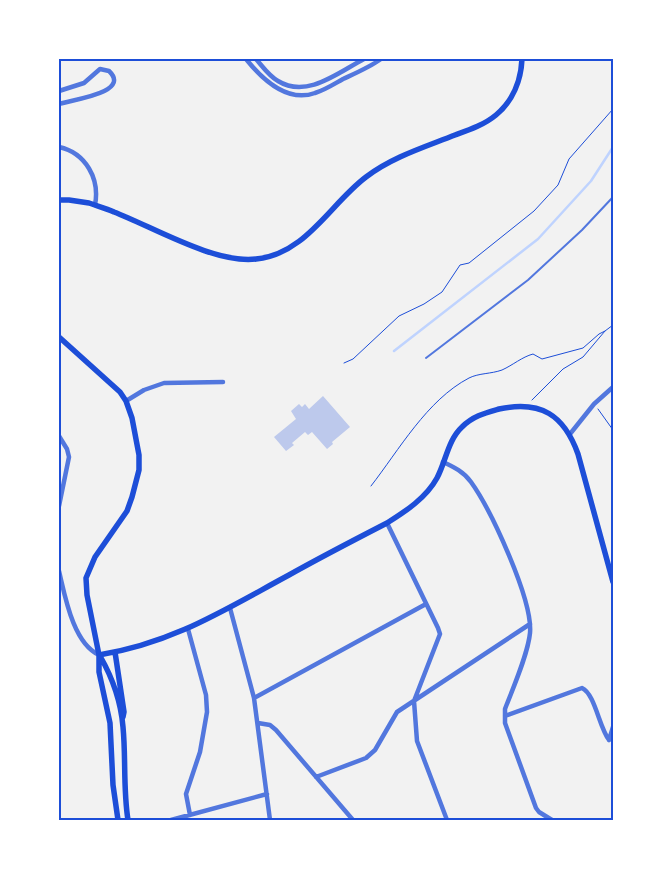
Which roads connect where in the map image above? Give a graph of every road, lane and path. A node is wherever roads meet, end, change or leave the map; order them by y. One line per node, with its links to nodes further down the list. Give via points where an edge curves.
1 (246, 59): 8 (street, via 264,79 282,91)
2 (256, 59): 6 (street, via 277,81)
3 (364, 59): 6 (street, via 317,85)
4 (381, 59): 8 (street, via 315,94)
5 (522, 59): 14 (main road, via 516,88 495,116 372,172 303,238 274,256 248,260 224,257)
6 (292, 87): 8 (street)
7 (59, 91): 9 (street, via 84,83 100,69 109,71 114,79 107,91)
8 (292, 93)
9 (59, 104)
10 (613, 108): 19 (path, via 569,159 558,185 534,211 469,263 460,265 442,292 399,316)
11 (59, 147): 14 (street, via 76,153 90,171 96,188)
12 (613, 197): 18 (lane, via 528,280)
13 (59, 200): 14 (main road, via 78,200)
14 (95, 205)
15 (613, 325): 16 (path)
16 (605, 331): 24 (path, via 583,357 563,370); 29 (path, via 583,348 542,358 529,355 501,370 469,378 425,414)
17 (59, 337): 22 (main road, via 115,387)
18 (426, 358)
19 (344, 363)
20 (223, 382): 22 (street, via 164,383)
21 (613, 387): 23 (street)
22 (126, 401): 39 (main road, via 138,448 139,470 127,511 95,557 86,578)
23 (594, 404): 25 (path); 26 (street)
24 (526, 406): 26 (main road, via 552,415); 28 (main road, via 484,413 467,422 454,437)
25 (613, 430)
26 (570, 434): 33 (main road)
27 (59, 436): 30 (street, via 69,452)
28 (444, 462): 31 (main road, via 426,493); 36 (street, via 471,481 487,510 520,586)
29 (371, 486)
30 (59, 506)
31 (387, 523): 34 (street); 35 (main road)
32 (59, 571): 39 (street, via 74,626)
33 (613, 582)
34 (426, 604): 40 (street); 41 (street, via 440,634)
35 (230, 608): 37 (main road); 40 (street)
36 (530, 624): 41 (street); 42 (street, via 528,644)
37 (188, 629): 38 (main road); 49 (street, via 208,712 200,752 186,794)
38 (115, 652): 39 (main road); 43 (main road, via 124,712)
39 (99, 654): 43 (main road, via 109,672); 50 (main road, via 99,672 110,723 112,785)
40 (254, 698): 44 (street)
41 (414, 701): 47 (street, via 396,712 375,750 366,758); 55 (street, via 417,741)
42 (505, 716): 46 (street, via 582,688 589,694 602,728); 56 (street, via 536,808)
43 (122, 722): 51 (main road)
44 (258, 723): 47 (street, via 270,725); 48 (street)
45 (613, 727): 46 (street)
46 (611, 740)
47 (316, 777): 54 (street)
48 (267, 794): 49 (street); 53 (street)
49 (190, 815): 52 (street)
50 (118, 820)
51 (128, 820)
52 (171, 820)
53 (270, 820)
54 (353, 820)
55 (447, 820)
56 (552, 820)

